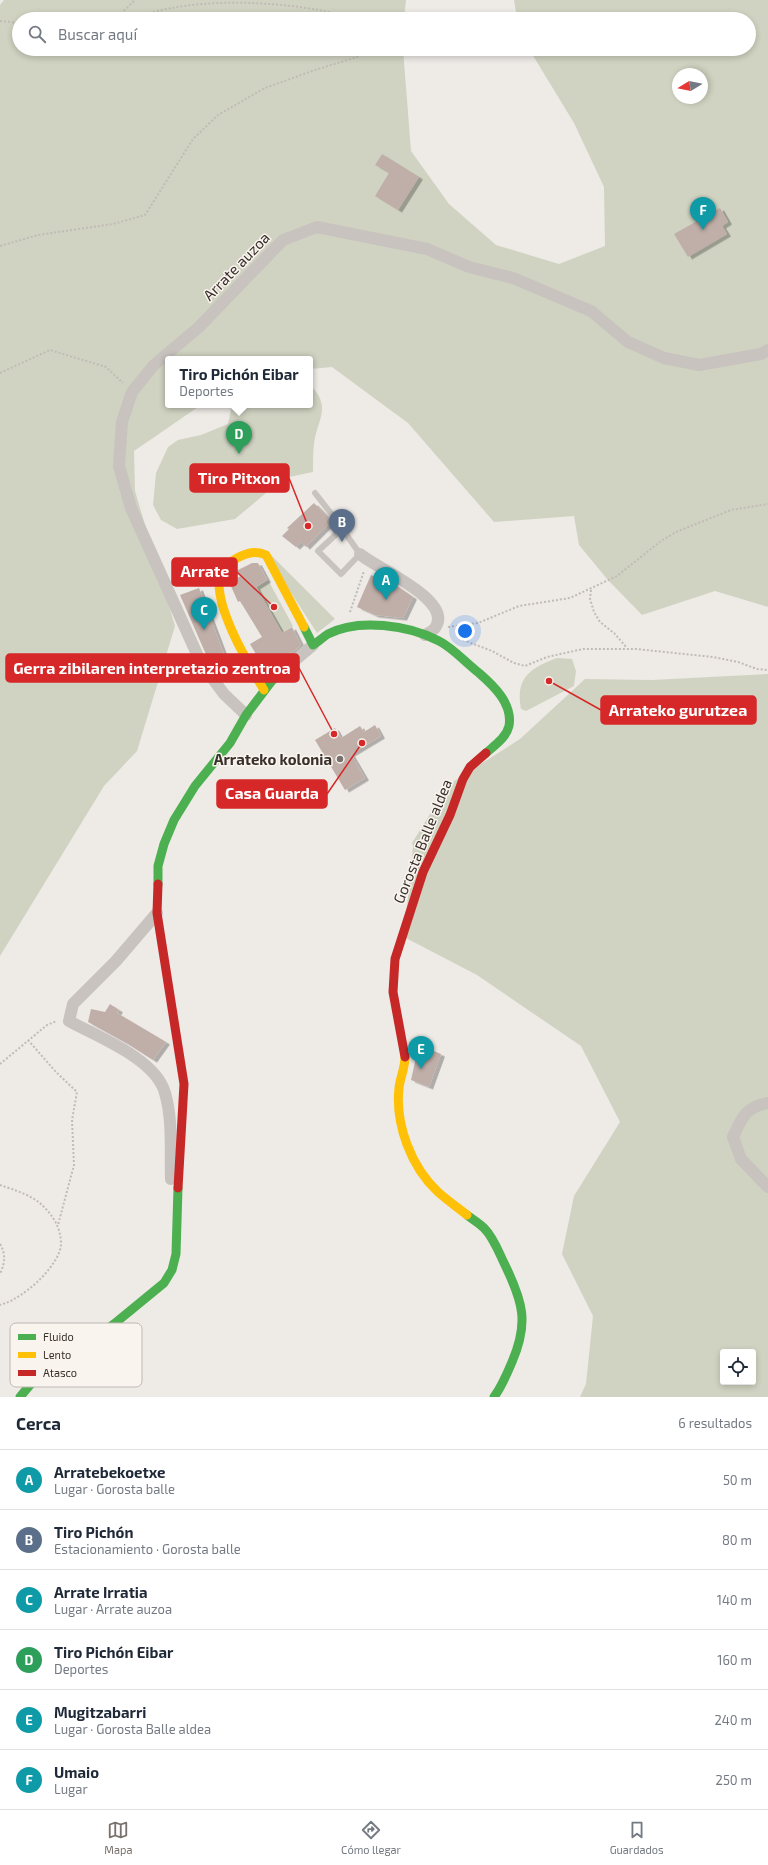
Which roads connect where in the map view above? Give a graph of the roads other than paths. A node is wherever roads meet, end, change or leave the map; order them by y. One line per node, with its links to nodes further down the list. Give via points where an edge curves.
1 (768, 350): 9 (street, Arrate auzoa, via 761,354 699,365 664,358 628,342 591,311 513,278 469,267 427,249 317,227 283,240 198,328 154,365 132,392 122,422 119,466 131,508 201,662 224,694)
2 (315, 493): 3 (lane)
3 (342, 529): 4 (lane); 4 (lane, via 318,551 341,574)
4 (364, 557): 5 (street, via 421,593 432,603 439,620)
5 (430, 632): 6 (street, Gorosta Balle aldea, via 372,624 357,625 328,634); 17 (street, Gorosta Balle aldea, via 494,686 508,709 509,726 502,740 470,767 423,872 395,959 393,980 405,1060 399,1088 401,1121 409,1152 437,1190 484,1228 494,1242 514,1283 523,1313 520,1344 502,1386)
6 (314, 645): 7 (street); 8 (street, via 266,555 254,551 225,567 219,584 223,607 241,651)
7 (274, 678): 8 (street)
8 (264, 690): 9 (street)
9 (246, 715): 10 (street, via 230,742 195,786 174,820 158,866)
10 (157, 913): 13 (street, via 184,1084); 13 (street, via 126,950 73,1004 69,1021 138,1059 160,1080 169,1114 171,1180)
11 (768, 1103): 12 (street, via 758,1105 744,1114 733,1137 741,1159)
12 (768, 1187)
13 (177, 1204): 14 (street, via 176,1254 172,1270 164,1283)
14 (115, 1323)
15 (29, 1387): 16 (street)
16 (20, 1397)
17 (494, 1397)

